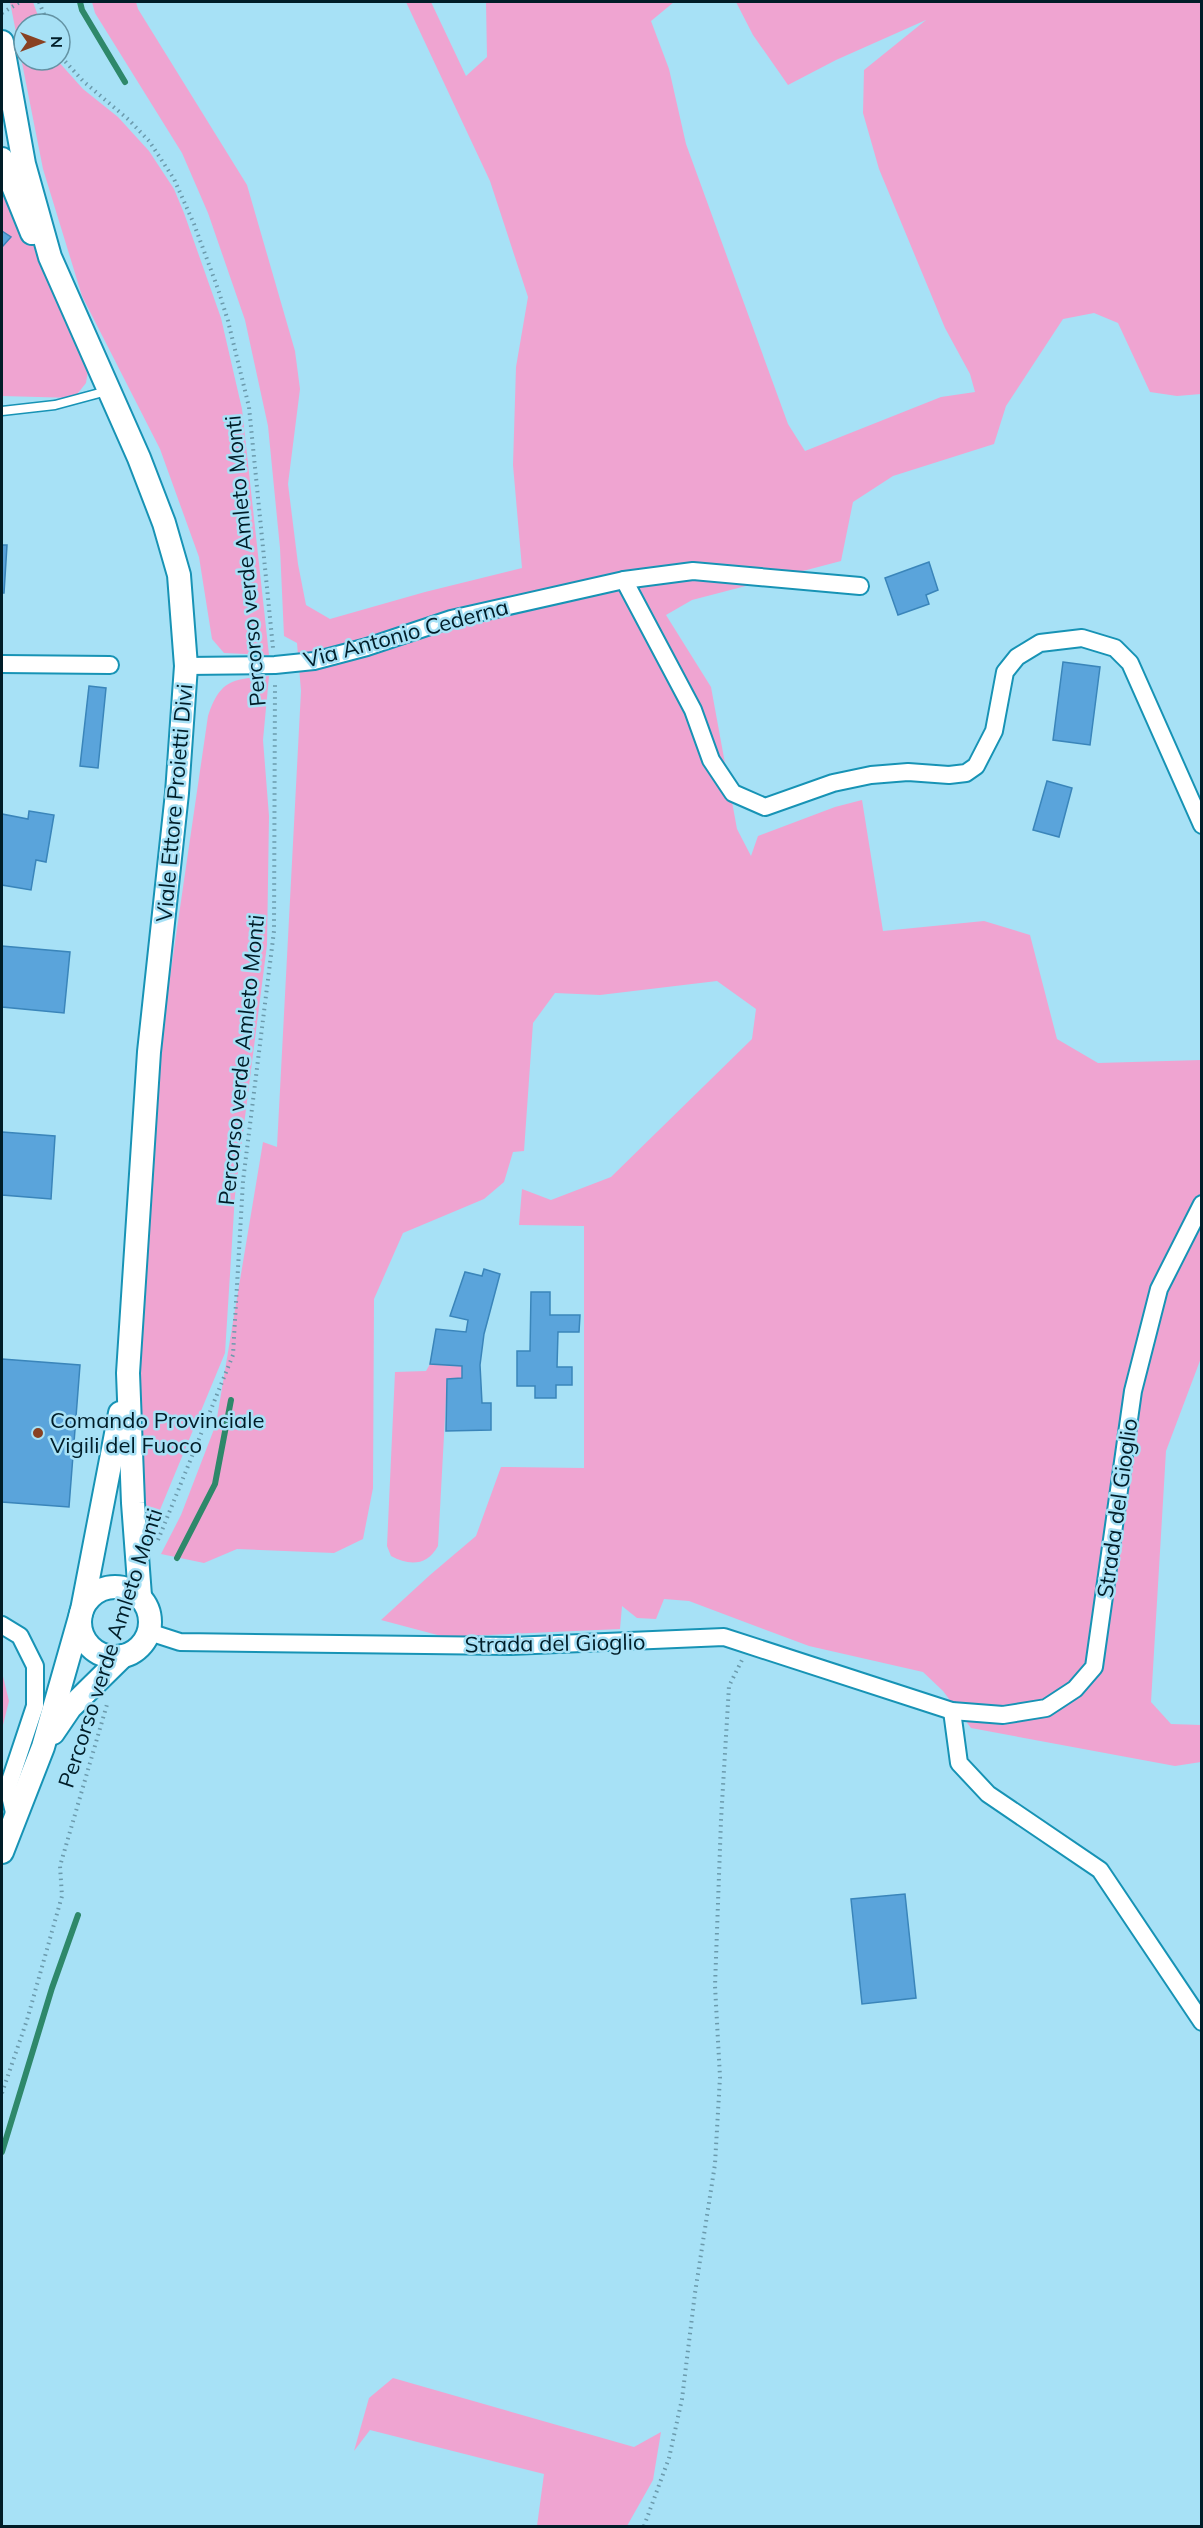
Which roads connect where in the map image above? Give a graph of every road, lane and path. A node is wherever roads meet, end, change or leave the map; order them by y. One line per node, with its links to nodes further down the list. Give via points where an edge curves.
1 (21, 2): 2 (path)
2 (2, 13)
3 (2, 42): 6 (main road, Viale Ettore Proietti Divi, via 24,164)
4 (72, 69): 13 (path, Percorso verde Amleto Monti, via 129,120 156,151 174,179 218,289 249,407)
5 (2, 163): 6 (main road, Viale Ettore Proietti Divi, via 36,244)
6 (50, 257): 7 (main road, Viale Ettore Proietti Divi)
7 (109, 390): 8 (lane, via 55,405); 14 (main road, Viale Ettore Proietti Divi, via 164,524 179,575)
8 (2, 411)
9 (624, 580): 10 (street, Via Antonio Cederna, via 693,571); 13 (street, Via Antonio Cederna, via 451,619 314,661); 15 (street, via 693,710 711,760 733,793 765,807 833,783 871,775 966,773 976,766 994,731 1005,672 1017,657 1040,643 1082,638 1115,648 1130,663)
10 (860, 586)
11 (2, 664): 12 (street)
12 (110, 665)
13 (275, 665): 14 (street, Via Antonio Cederna); 18 (path, Percorso verde Amleto Monti, via 274,932 243,1181 232,1355)
14 (186, 666): 17 (main road, Viale Ettore Proietti Divi, via 177,793 149,1052)
15 (1202, 825)
16 (1202, 1204): 26 (street, Strada del Gioglio, via 1159,1289 1133,1391 1094,1667 1075,1689 1046,1708 1003,1715)
17 (128, 1374): 19 (main road, Viale Ettore Proietti Divi); 20 (main road, Viale Ettore Proietti Divi)
18 (156, 1543)
19 (140, 1596): 20 (main road, Viale Ettore Proietti Divi, via 130,1589 107,1587 87,1600); 22 (main road, Viale Ettore Proietti Divi, via 149,1613)
20 (82, 1610): 24 (main road, Viale Ettore Proietti Divi, via 81,1631 86,1641 101,1654); 27 (main road, Viale Ettore Proietti Divi)
21 (2, 1625): 28 (street, via 20,1635 35,1666 35,1706 8,1787)
22 (149, 1632): 23 (street, Strada del Gioglio, via 180,1642 511,1646 724,1637); 24 (main road, Viale Ettore Proietti Divi, via 139,1648)
23 (748, 1646): 26 (street, Strada del Gioglio); 32 (path, via 729,1686 716,1986 720,2078 716,2164 682,2399 669,2458)
24 (123, 1656): 27 (main road, Viale Ettore Proietti Divi, via 70,1708)
25 (109, 1696): 31 (path, Percorso verde Amleto Monti, via 60,1866 62,1896)
26 (952, 1711): 30 (street, via 959,1763 988,1794 1100,1870)
27 (43, 1747): 28 (main road, Viale Ettore Proietti Divi)
28 (15, 1817): 29 (main road, Viale Ettore Proietti Divi)
29 (2, 1852)
30 (1202, 2022)
31 (2, 2093)
32 (644, 2526)

